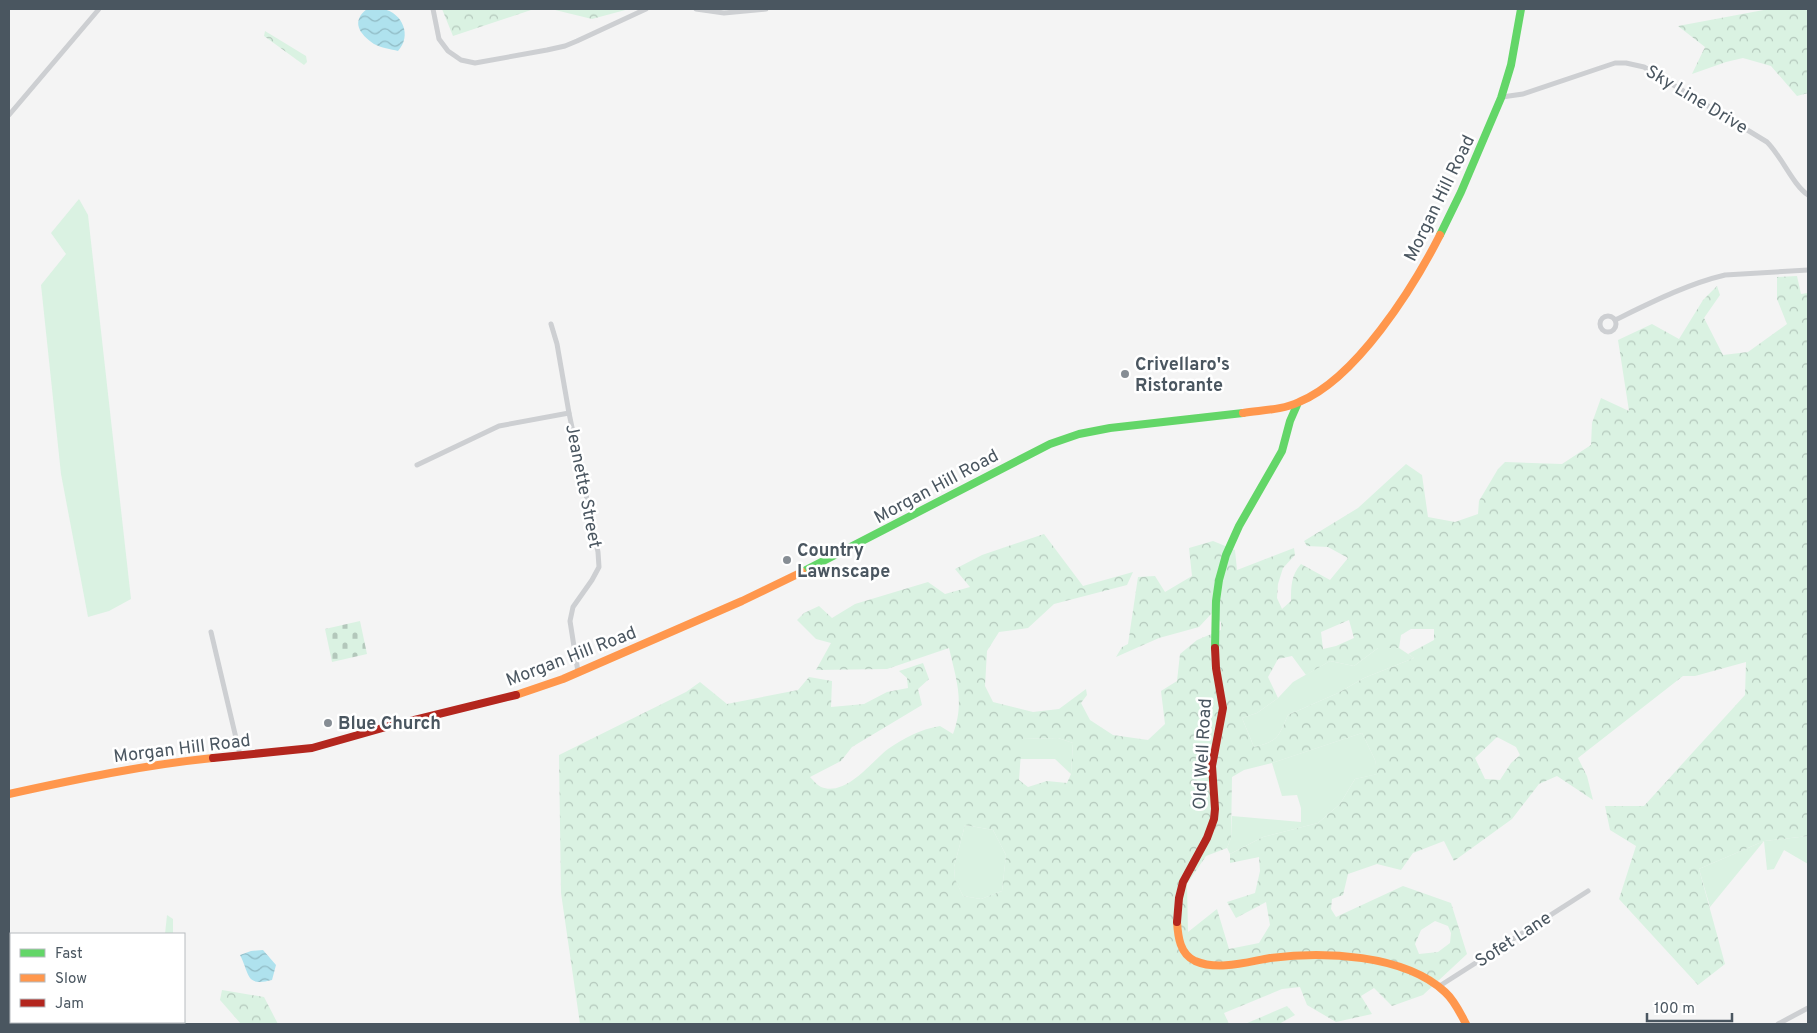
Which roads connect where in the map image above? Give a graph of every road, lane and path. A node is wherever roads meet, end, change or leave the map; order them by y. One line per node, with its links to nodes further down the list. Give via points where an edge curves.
1 (99, 9): 8 (street)
2 (433, 9): 3 (street, via 439,39 448,51 461,60 475,63 565,46)
3 (646, 9)
4 (696, 9): 5 (street, via 724,13)
5 (766, 9)
6 (1520, 9): 7 (main road, Morgan Hill Road)
7 (1502, 97): 9 (street, Sky Line Drive, via 1523,94 1615,63 1644,66 1767,142); 13 (main road, Morgan Hill Road, via 1448,221 1415,281 1384,326 1353,362 1315,395)
8 (9, 115)
9 (1808, 195)
10 (1808, 270): 11 (street, via 1716,277)
11 (1615, 320)
12 (551, 324): 14 (street, Jeanette Street)
13 (1297, 405): 17 (main road, Morgan Hill Road, via 1110,428 1050,444 791,578); 21 (main road, Old Well Road, via 1281,454 1238,532 1221,572 1215,655 1222,717 1213,760 1215,809 1207,840 1182,885 1177,930 1179,944 1186,956 1217,966 1273,958 1355,957 1392,965)
14 (569, 413): 15 (street, via 499,426); 17 (street, Jeanette Street, via 599,567 572,606 570,621)
15 (417, 465)
16 (211, 632): 18 (street)
17 (578, 672): 18 (main road, Morgan Hill Road, via 525,693 317,746)
18 (240, 755): 19 (main road, Morgan Hill Road, via 129,769)
19 (9, 794)
20 (1588, 891): 21 (street, Sofet Lane)
21 (1438, 987): 23 (main road, Old Well Road, via 1446,992)
22 (1808, 1008): 24 (street)
23 (1466, 1024)
24 (1778, 1024)

